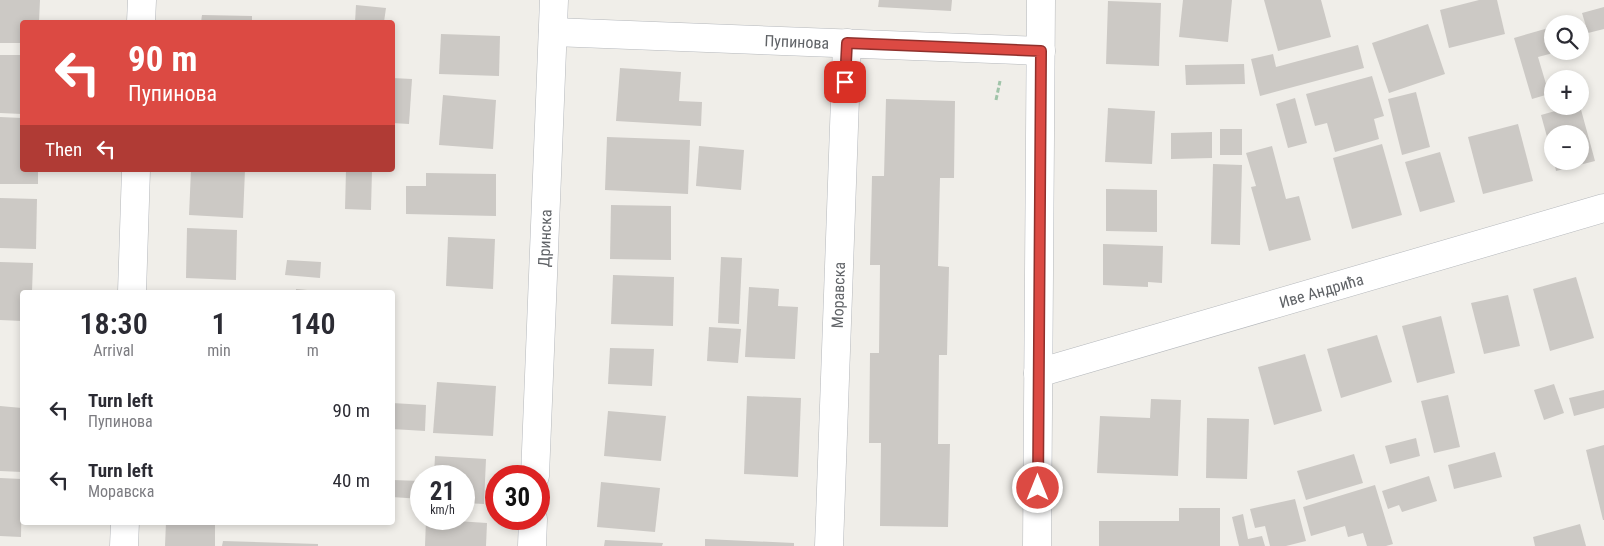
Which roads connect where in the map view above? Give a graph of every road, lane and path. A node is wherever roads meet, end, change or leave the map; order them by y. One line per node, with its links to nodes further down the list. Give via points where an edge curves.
1 (142, 0): 4 (street)
2 (554, 0): 5 (street, Дринска)
3 (1041, 0): 7 (street)
4 (141, 20)
5 (553, 32): 6 (street, Пупинова); 12 (street, Дринска)
6 (847, 43): 7 (street, Пупинова); 17 (street, Моравска)
7 (1041, 51): 11 (street)
8 (136, 172): 10 (street)
9 (1604, 208): 11 (street, Иве Андрића)
10 (132, 290)
11 (1038, 373): 18 (street)
12 (535, 465)
13 (125, 525): 15 (street)
14 (533, 530): 16 (street)
15 (124, 546)
16 (532, 546)
17 (829, 546)
18 (1037, 546)

